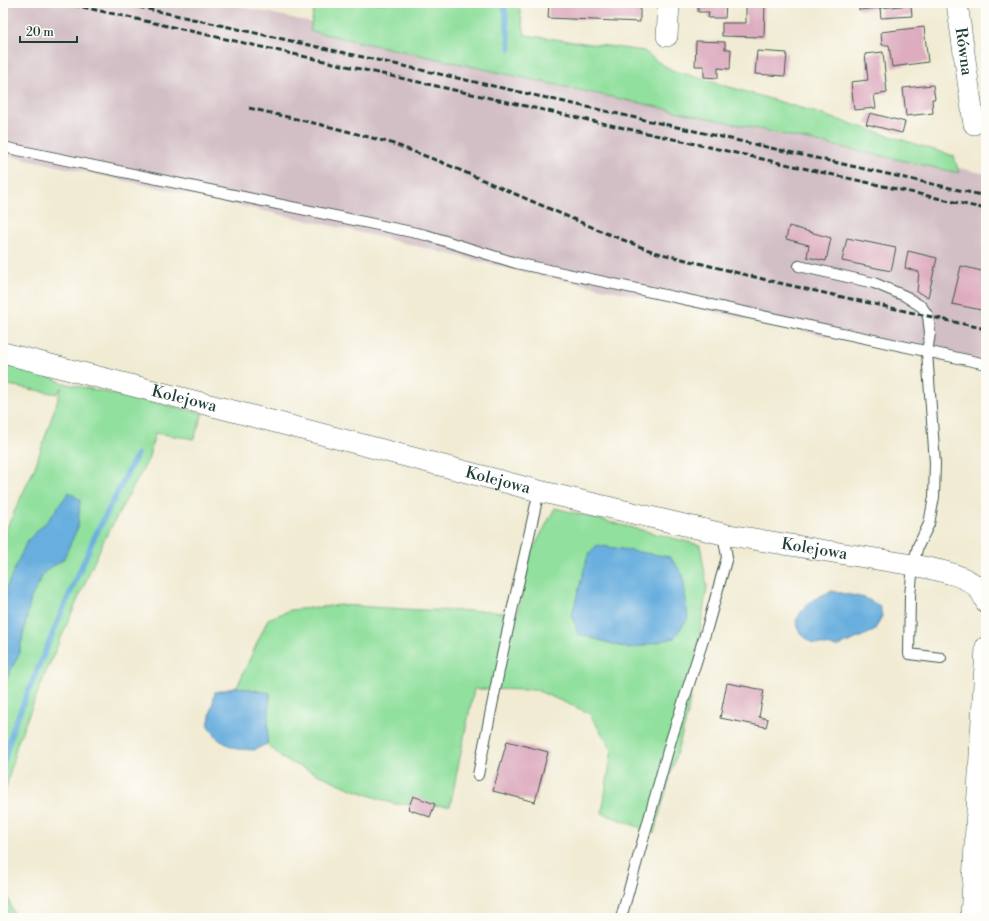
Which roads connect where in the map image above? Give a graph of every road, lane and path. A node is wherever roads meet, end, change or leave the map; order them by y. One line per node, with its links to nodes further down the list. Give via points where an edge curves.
1 (669, 3): 3 (street)
2 (957, 3): 4 (street, Równa)
3 (667, 36)
4 (974, 124)
5 (3, 147): 7 (lane, via 426,235 516,263)
6 (799, 266): 7 (lane, via 874,283 906,296 922,307 928,316 930,333)
7 (927, 352): 9 (lane); 12 (lane, via 934,497 929,524 918,546)
8 (3, 353): 10 (street, Kolejowa)
9 (986, 364)
10 (539, 491): 11 (street, Kolejowa); 16 (lane)
11 (723, 534): 12 (street, Kolejowa); 17 (lane, via 727,557 671,740)
12 (913, 565): 13 (street, Kolejowa, via 963,577); 15 (lane, via 909,654)
13 (984, 593)
14 (986, 647): 18 (street)
15 (941, 658)
16 (478, 775)
17 (621, 918)
18 (970, 918)

